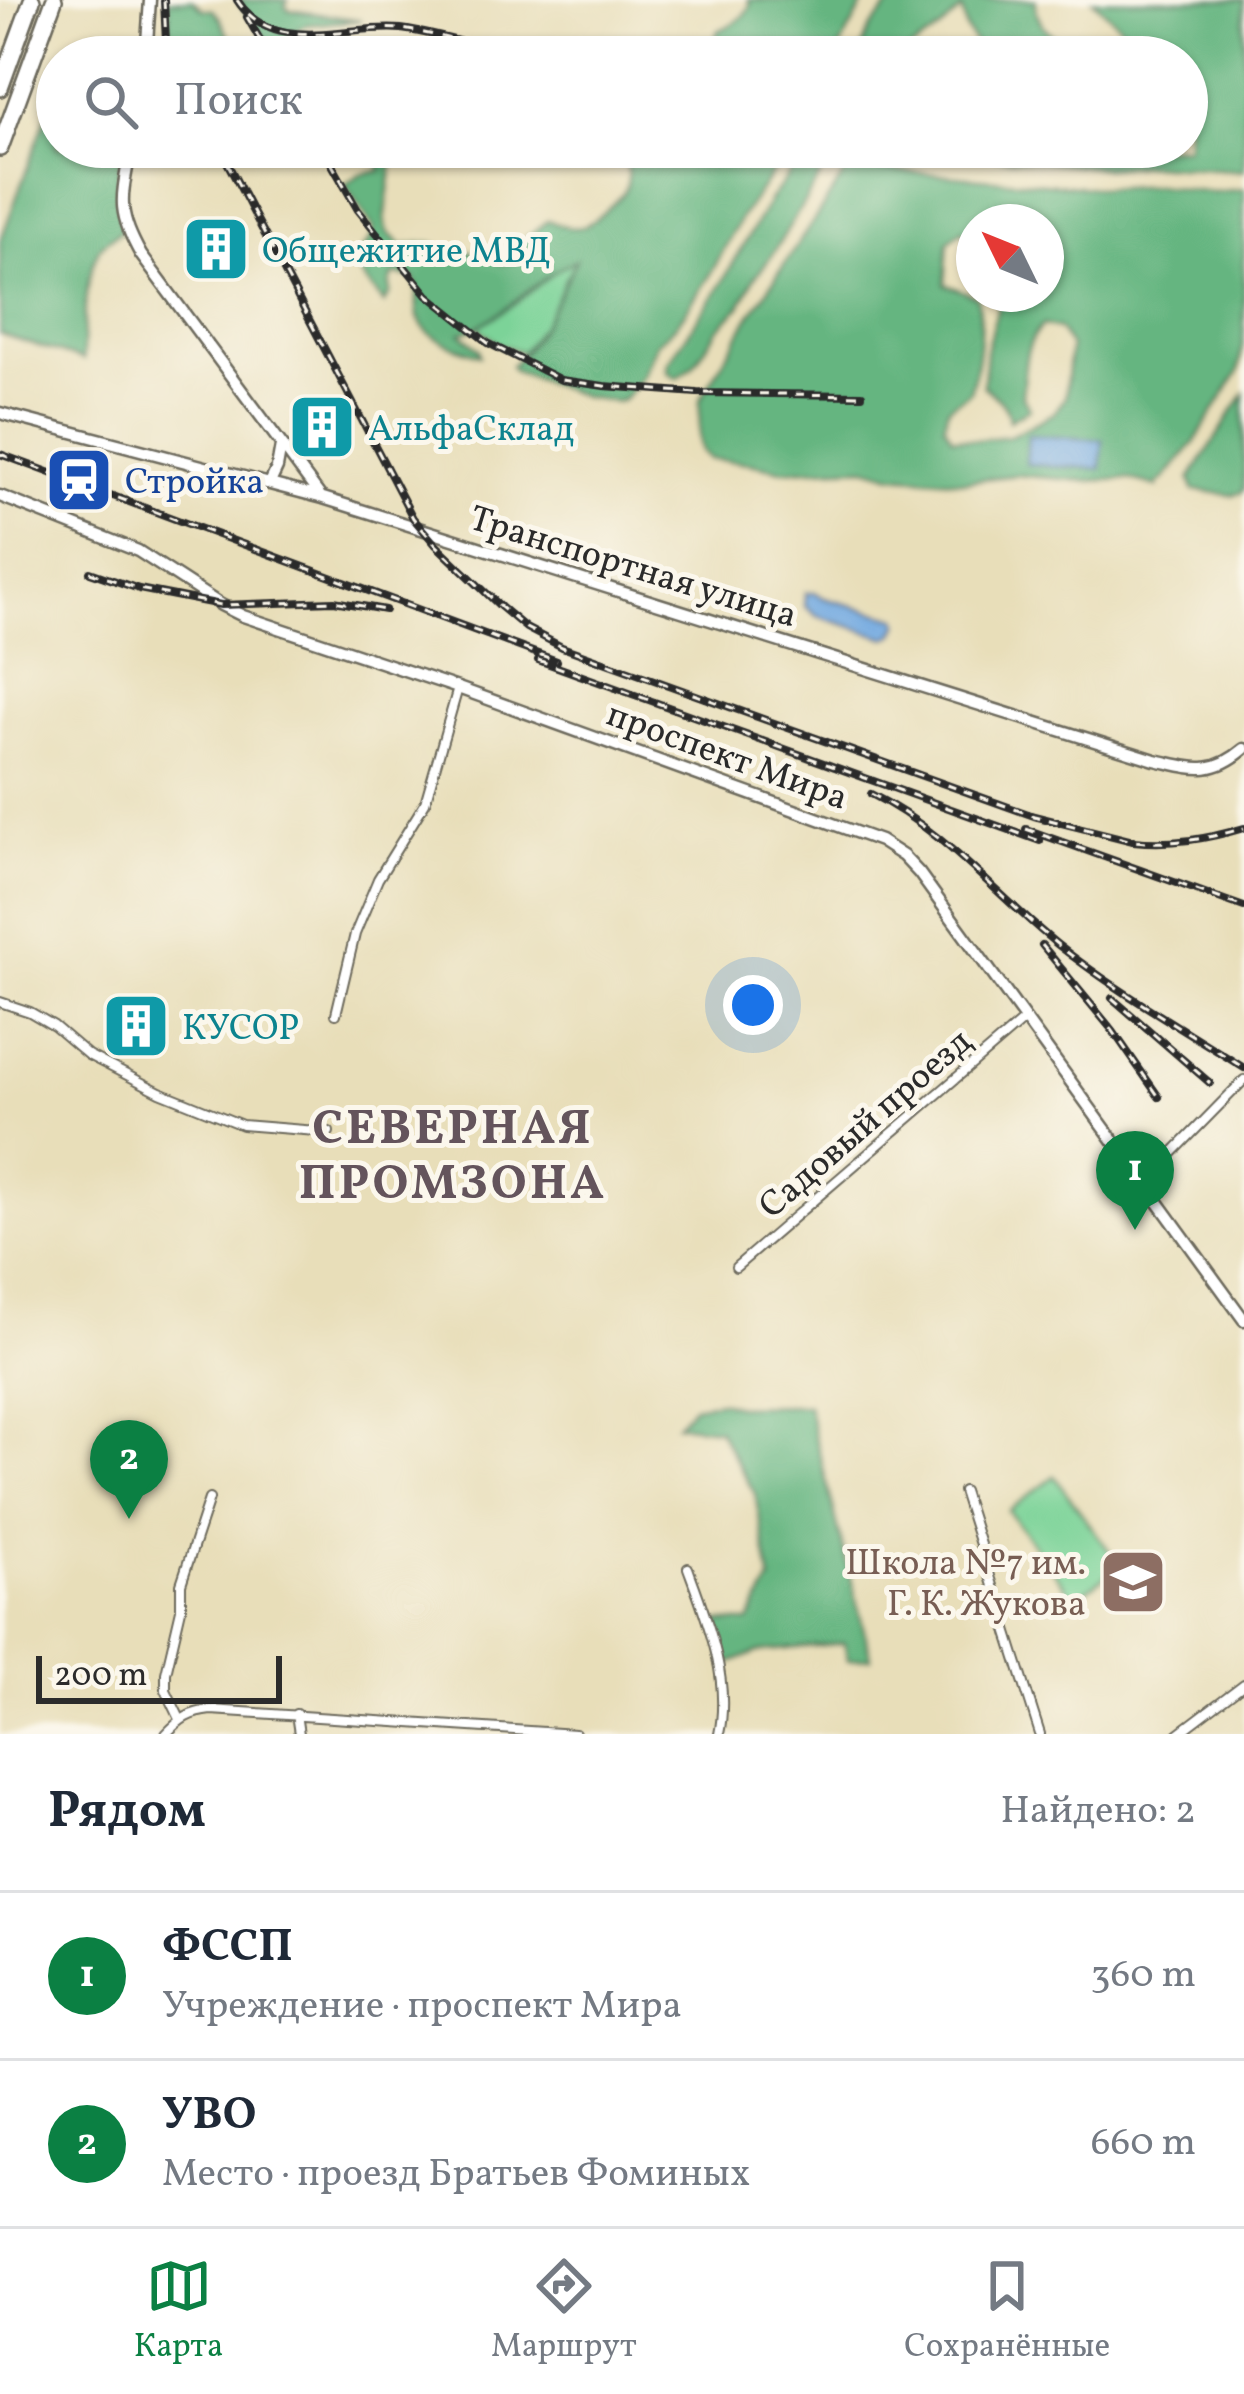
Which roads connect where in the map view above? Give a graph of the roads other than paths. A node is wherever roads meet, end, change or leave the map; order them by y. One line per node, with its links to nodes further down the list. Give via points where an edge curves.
1 (32, 0): 7 (highway)
2 (54, 0): 4 (highway)
3 (150, 0): 5 (street)
4 (41, 36)
5 (147, 36)
6 (36, 49): 8 (highway)
7 (0, 88)
8 (0, 148)
9 (127, 168): 11 (street, via 125,226 141,255)
10 (0, 412): 13 (street, Транспортная улица)
11 (280, 442): 12 (street); 13 (street)
12 (290, 456): 13 (street); 15 (street)
13 (276, 485): 15 (street, Транспортная улица)
14 (0, 496): 16 (street, проспект Мира, via 138,551 243,616)
15 (322, 498): 17 (street, Транспортная улица, via 1155,760 1202,770)
16 (458, 688): 19 (street, via 424,803 356,934); 20 (street, проспект Мира, via 880,841 919,873)
17 (1244, 749)
18 (0, 1002): 22 (street, via 54,1026 106,1065 242,1125)
19 (336, 1014)
20 (1026, 1017): 23 (street, проспект Мира); 24 (street, Садовый проезд)
21 (1244, 1080): 23 (street)
22 (329, 1132)
23 (1144, 1182): 25 (street, проспект Мира)
24 (736, 1267)
25 (1244, 1320)
26 (963, 1491): 36 (street)
27 (209, 1499): 31 (street, via 166,1673)
28 (688, 1568): 35 (street, via 719,1664)
29 (1244, 1684): 37 (street)
30 (296, 1714): 31 (street, via 212,1710); 33 (street); 34 (street)
31 (180, 1719): 32 (street)
32 (166, 1734)
33 (299, 1734)
34 (575, 1734)
35 (719, 1734)
36 (1040, 1734)
37 (1178, 1734)

